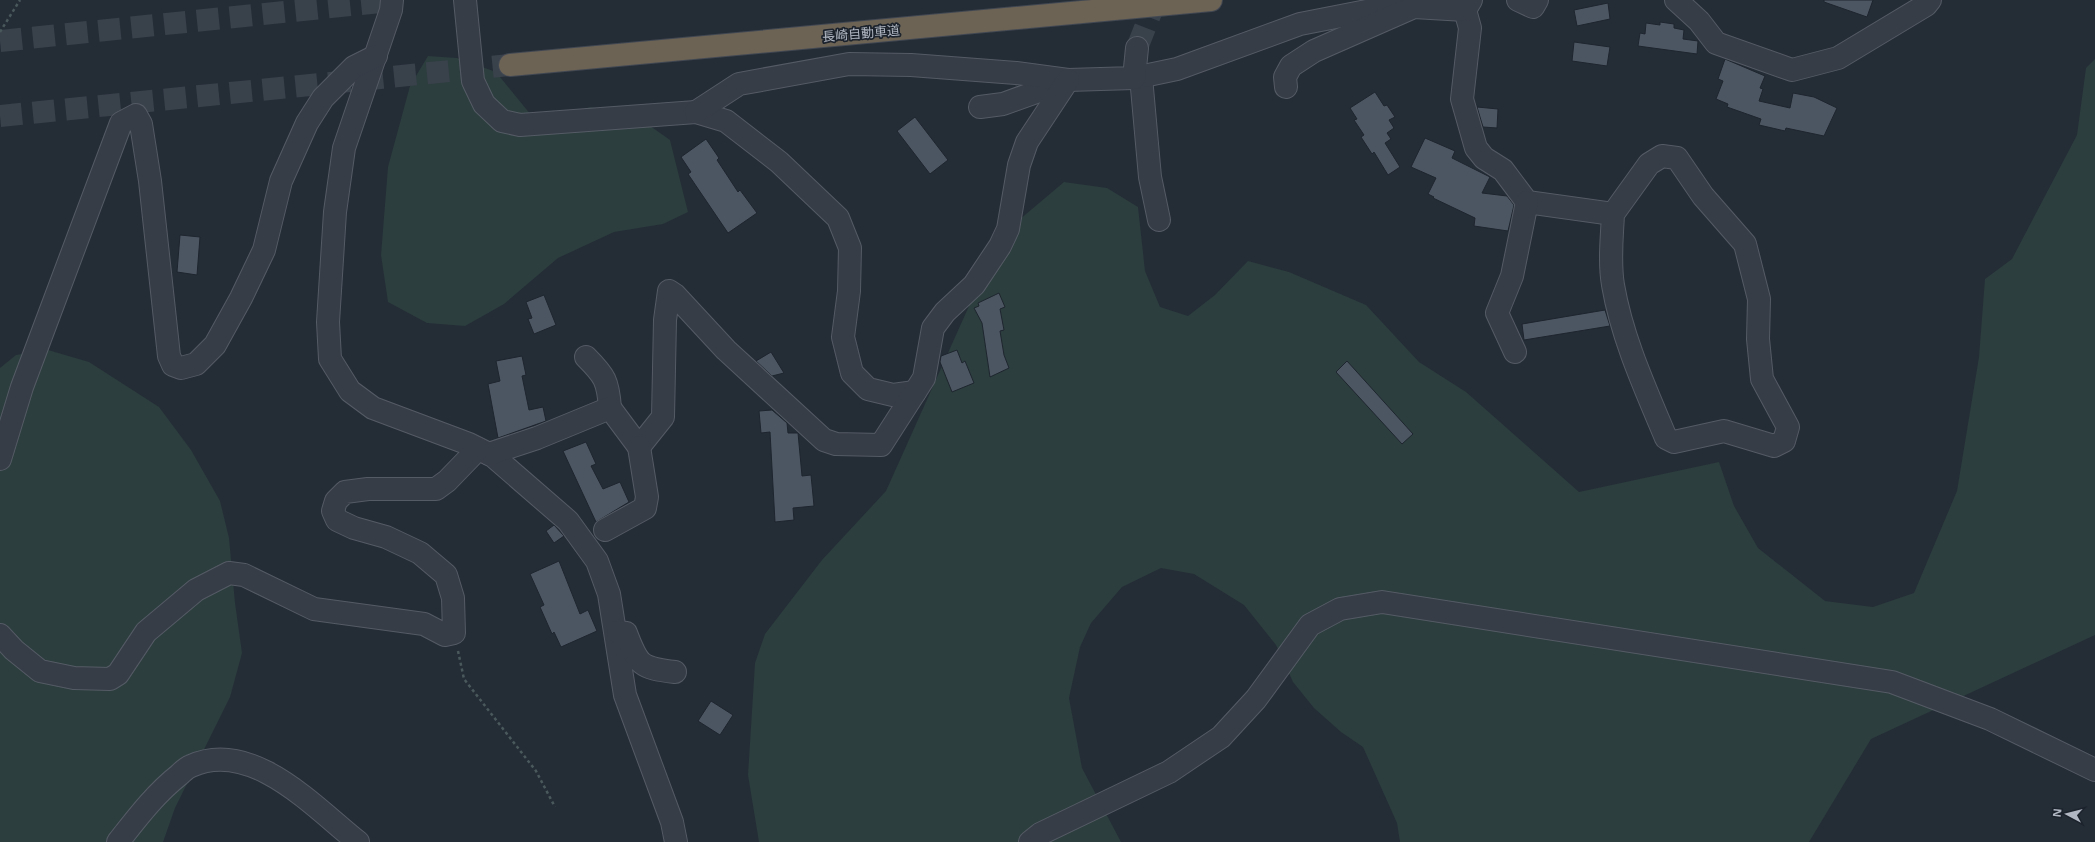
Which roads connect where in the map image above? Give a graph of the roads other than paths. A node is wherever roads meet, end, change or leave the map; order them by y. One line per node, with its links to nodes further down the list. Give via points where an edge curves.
1 (392, 0): 11 (street)
2 (465, 0): 17 (street, via 473,81 484,104 502,121 520,125)
3 (1211, 0): 12 (highway, 長崎自動車道)
4 (1518, 0): 5 (street, via 1533,7)
5 (1537, 0)
6 (1676, 0): 7 (street, via 1699,21 1716,43 1792,70 1838,58 1926,5)
7 (1930, 0)
8 (1468, 5): 9 (street); 18 (street, via 1470,28 1462,99 1476,148 1484,158 1503,170)
9 (1414, 7): 13 (street, via 1377,9 1300,24 1177,70); 15 (street, via 1314,51 1291,66 1285,77)
10 (1137, 48): 13 (street)
11 (376, 56): 26 (street, via 344,148 335,212 328,314 330,359 350,391 373,408); 27 (street, via 354,67 322,98 307,123 281,181 264,250 241,298 215,344 196,364 181,368 173,365 169,356 150,181 141,124 136,115 121,124 22,387)
12 (510, 65)
13 (1137, 77): 14 (street); 20 (street, via 1150,177)
14 (1068, 80): 16 (street, via 1003,104); 17 (street, via 1016,73 910,65 849,64 739,84); 23 (street, via 1028,142 1019,165 1008,230 974,285 945,312 934,328 924,378)
15 (1286, 87)
16 (980, 107)
17 (696, 112): 23 (street, via 726,121 779,162 838,218 850,248 849,291 843,337 852,373 868,389 893,395)
18 (1526, 202): 19 (street); 21 (street, via 1512,276 1497,313)
19 (1613, 214): 19 (street, via 1650,164 1662,156 1677,158 1703,196 1745,244 1759,299 1758,339 1762,379 1788,427 1784,441 1774,446 1724,431 1674,442 1666,438 1628,345 1615,292 1611,252)
20 (1159, 220)
21 (1514, 352)
22 (586, 357): 24 (street, via 600,371 608,386)
23 (915, 392): 25 (street, via 881,445 836,444 824,440 726,350 669,291 665,320 662,418)
24 (610, 408): 25 (street); 26 (street, via 537,438)
25 (639, 447): 28 (street, via 647,497 644,508)
26 (484, 452): 29 (street, via 538,493 568,521 597,561 609,594); 30 (street, via 436,489 368,489 345,492 336,501 333,511 338,520 354,528 386,537 420,553 446,575 453,598 454,633 445,635 424,624 314,609 244,575 229,573 196,590 146,632 118,674 110,679 74,678 40,671)
27 (0, 460)
28 (605, 530)
29 (615, 632): 31 (street, via 626,633 635,656 643,665); 35 (street, via 625,695 672,822)
30 (0, 635)
31 (674, 672)
32 (2095, 770): 36 (street, via 1990,719 1892,682 1382,602 1340,609 1310,625 1256,699 1221,737 1169,772 1040,834)
33 (118, 842): 34 (street, via 160,790 190,766 220,759 249,765 287,783)
34 (358, 842)
35 (676, 842)
36 (1030, 842)

